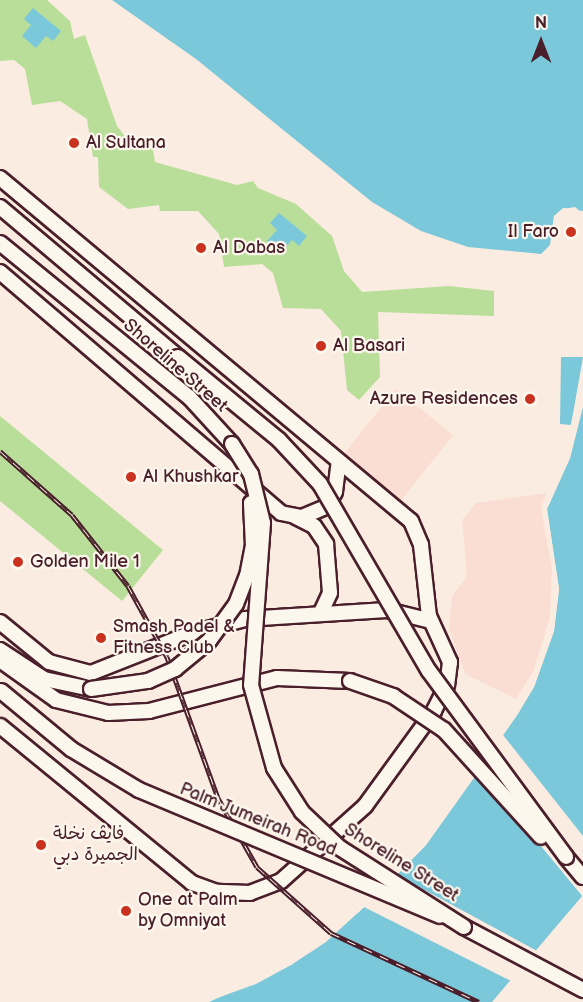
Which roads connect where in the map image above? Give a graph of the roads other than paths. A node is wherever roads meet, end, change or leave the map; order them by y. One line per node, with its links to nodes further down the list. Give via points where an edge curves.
1 (0, 178): 3 (main road)
2 (0, 207): 5 (main road, Shoreline Street)
3 (50, 219): 5 (main road); 10 (main road)
4 (0, 243): 7 (main road, Shoreline Street)
5 (60, 256): 19 (main road, Shoreline Street, bridge, via 279,440 320,484 429,671)
6 (0, 265): 7 (main road)
7 (32, 270): 9 (main road, Shoreline Street, via 201,408)
8 (0, 272): 11 (main road, via 270,506)
9 (232, 444): 15 (main road, bridge, via 254,530 251,561 236,604 209,641 175,669 134,686 91,689 44,679); 21 (main road, Shoreline Street, bridge, via 251,474 263,523 251,676 256,719 274,768 302,812 340,848)
10 (339, 461): 11 (main road, via 331,500 319,512); 13 (main road, via 417,530)
11 (294, 516): 12 (main road, via 314,526 326,544 330,593)
12 (320, 614): 13 (main road, via 387,610); 14 (main road, via 209,627 91,673 55,666)
13 (431, 621): 18 (main road, via 448,650 450,673 424,726 351,822 320,851 261,891 228,894 192,883)
14 (0, 622)
15 (0, 650)
16 (0, 660): 19 (main road, bridge, via 56,700 108,713 149,711 277,678 350,681 393,696 444,730)
17 (1, 690): 21 (main road, Palm Jumeirah Road, bridge, via 71,749 139,790)
18 (0, 726)
19 (566, 857): 20 (main road)
20 (583, 877)
21 (464, 927): 22 (main road, Palm Jumeirah Road)
22 (583, 990)

